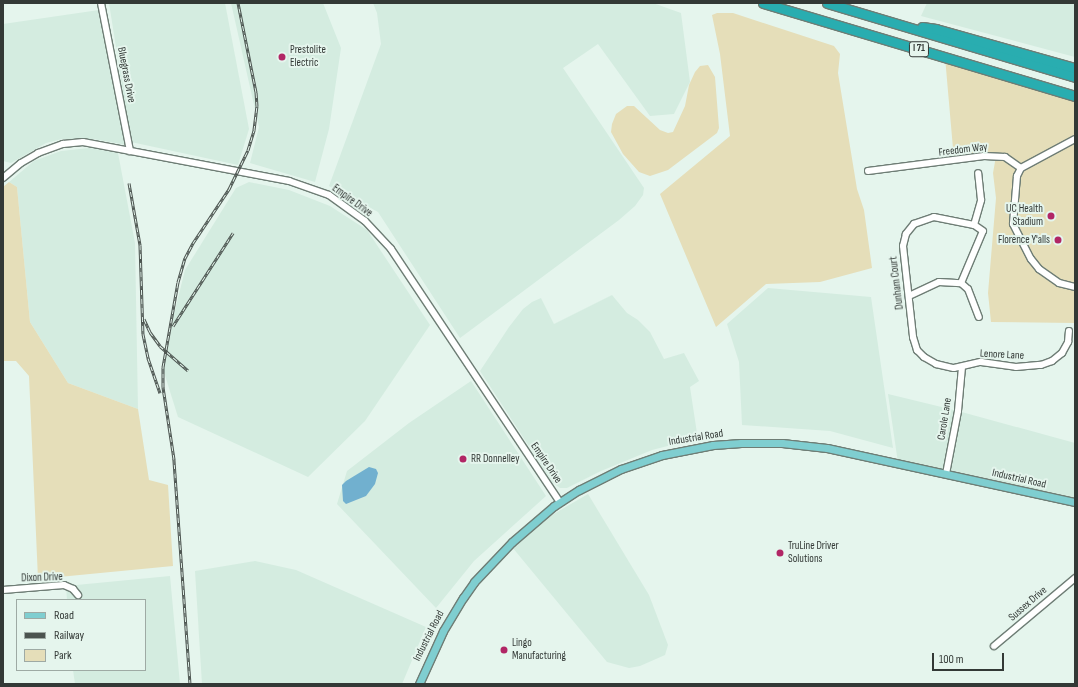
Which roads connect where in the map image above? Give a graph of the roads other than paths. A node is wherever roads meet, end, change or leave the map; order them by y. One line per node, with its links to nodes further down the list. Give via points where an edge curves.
1 (101, 3): 9 (street, Bluegrass Drive)
2 (763, 3): 7 (highway, I 71)
3 (827, 3): 4 (highway, I 71)
4 (901, 26): 5 (highway, via 936,29); 6 (highway, I 71)
5 (1075, 68)
6 (1075, 77)
7 (1075, 96)
8 (1075, 139): 10 (street)
9 (130, 151): 13 (street, Empire Drive, via 83,142 63,144 30,157); 22 (street, Empire Drive, via 289,181 329,195 365,221 398,259)
10 (1021, 168): 11 (street, Freedom Way, via 1005,157 984,156); 16 (street, via 1017,176 1013,224 1039,269 1059,283)
11 (868, 171)
12 (978, 173): 14 (street, via 981,200)
13 (4, 175)
14 (974, 225): 15 (street, via 981,228 983,233); 17 (street, Dunham Court, via 934,217 920,221 909,229 903,246)
15 (961, 283): 17 (street, via 939,282); 18 (street, via 968,289)
16 (1075, 287)
17 (909, 296): 20 (street, Dunham Court, via 913,337 917,350 936,364)
18 (979, 317)
19 (1069, 331): 20 (street, Lenore Lane, via 1065,348 1058,358 1052,361 1021,367 981,362)
20 (962, 367): 21 (street, Carole Lane, via 958,411)
21 (946, 474): 22 (main road, Industrial Road, via 827,448 741,442 682,450 641,462 597,481); 23 (main road, Industrial Road)
22 (560, 502): 28 (main road, Industrial Road, via 516,538 474,582 443,631)
23 (1075, 502)
24 (1075, 578): 27 (street, Sussex Drive)
25 (3, 590): 26 (street, Dixon Drive, via 64,585)
26 (78, 595)
27 (994, 646)
28 (419, 684)

